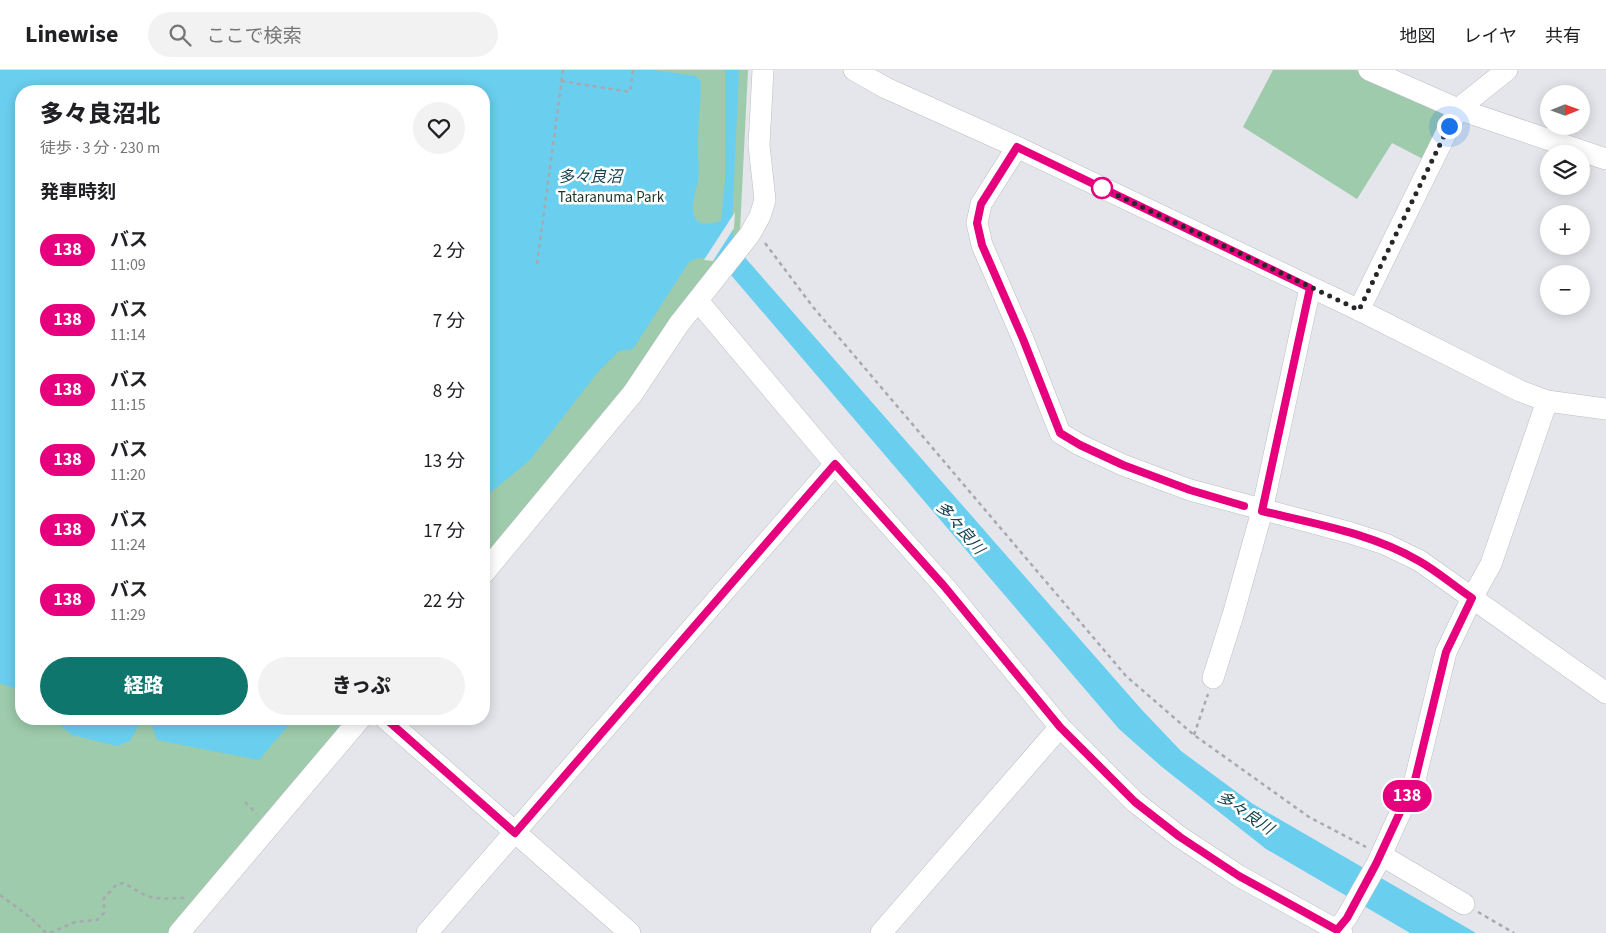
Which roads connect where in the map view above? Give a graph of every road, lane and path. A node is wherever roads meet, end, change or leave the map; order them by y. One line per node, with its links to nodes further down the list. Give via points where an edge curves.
1 (563, 70): 7 (path)
2 (633, 70): 7 (path, via 630,92)
3 (763, 70): 11 (street, via 759,145 765,200)
4 (854, 70): 9 (street, via 886,88)
5 (1369, 70): 8 (street)
6 (1507, 70): 8 (street)
7 (561, 81): 12 (path)
8 (1458, 109): 10 (street); 15 (street)
9 (1017, 147): 13 (street); 19 (street, via 981,204 977,223 982,245 1060,433 1140,471)
10 (1606, 159)
11 (752, 231): 14 (street); 27 (path, via 1126,676)
12 (537, 264)
13 (1310, 288): 15 (street); 19 (street)
14 (698, 301): 18 (street); 20 (street, via 633,393)
15 (1359, 310): 16 (street, via 1520,391)
16 (1547, 401): 17 (street); 21 (street, via 1491,564)
17 (1606, 409)
18 (835, 464): 26 (street, via 944,586); 30 (street)
19 (1262, 511): 21 (street, via 1385,544 1420,561); 22 (street)
20 (490, 566)
21 (1472, 598): 23 (street); 31 (street, via 1446,652 1415,780)
22 (1213, 678): 27 (path)
23 (1606, 694)
24 (355, 725): 37 (street)
25 (393, 725): 30 (street)
26 (1060, 727): 35 (street, via 1135,802 1180,837 1239,876); 40 (street)
27 (1194, 735): 31 (path, via 1309,816)
28 (245, 802): 29 (path)
29 (258, 814)
30 (515, 833): 38 (street); 39 (street)
31 (1379, 860): 34 (street); 35 (street)
32 (0, 895): 36 (path)
33 (189, 898): 36 (path, via 156,899 122,883 104,898 104,913 97,920 75,922)
34 (1464, 904): 41 (path)
35 (1340, 928)
36 (48, 933)
37 (179, 933)
38 (427, 933)
39 (630, 933)
40 (881, 933)
41 (1514, 933)

